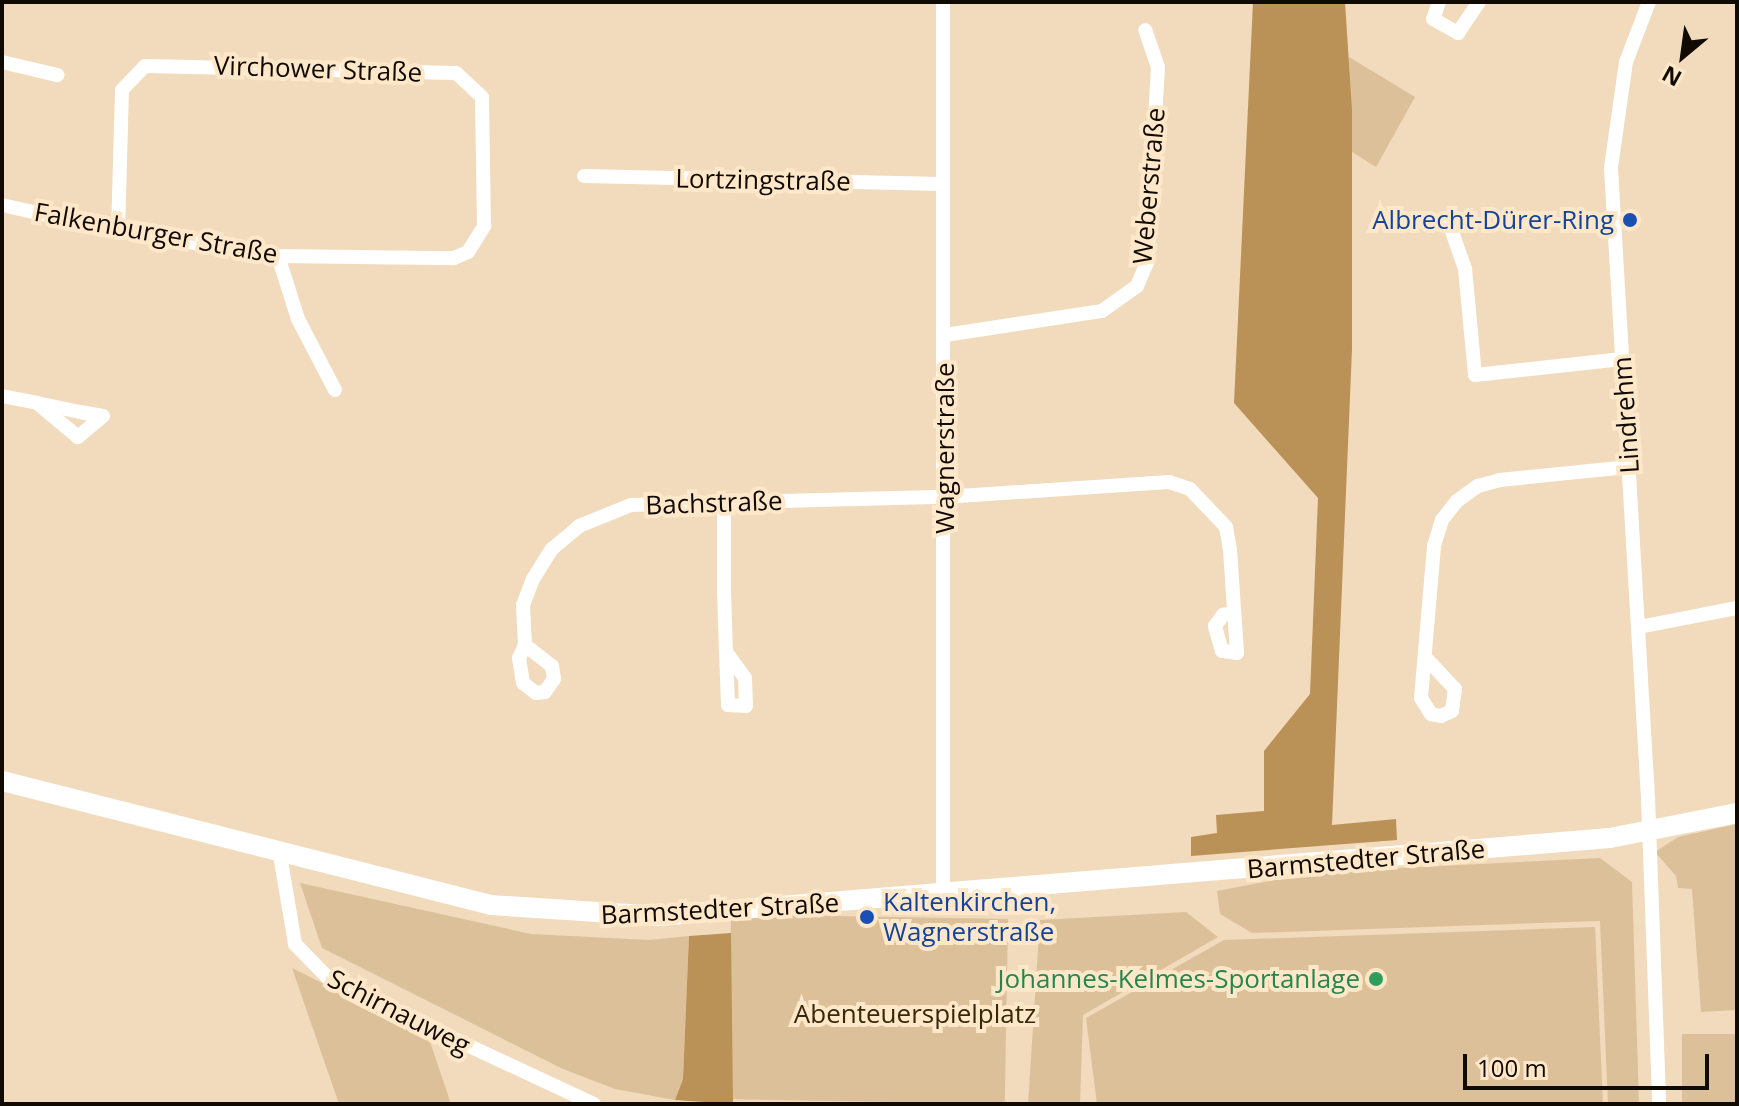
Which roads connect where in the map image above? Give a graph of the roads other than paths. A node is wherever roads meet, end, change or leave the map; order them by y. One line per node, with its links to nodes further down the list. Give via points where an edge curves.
1 (943, 2): 9 (street, Wagnerstraße)
2 (1439, 2): 3 (street, via 1433,19 1458,33)
3 (1479, 2)
4 (1649, 2): 16 (street, Lindrehm, via 1626,62 1615,115 1611,168)
5 (1145, 30): 15 (street, Weberstraße, via 1158,67 1147,263 1137,286 1102,311)
6 (2, 62): 7 (street)
7 (57, 75)
8 (584, 176): 9 (street, Lortzingstraße)
9 (942, 184): 15 (street, Wagnerstraße)
10 (2, 205): 12 (street, Falkenburger Straße)
11 (1449, 223): 16 (street, via 1465,269 1475,375)
12 (118, 231): 13 (street, Falkenburger Straße); 14 (street, Virchower Straße, via 122,90 145,66 456,73 475,86 485,109 484,208 479,240)
13 (278, 256): 14 (street, Falkenburger Straße); 17 (street, via 298,319)
14 (454, 258)
15 (945, 335): 21 (street, Wagnerstraße)
16 (1622, 359): 20 (street, Lindrehm)
17 (335, 390)
18 (2, 396): 19 (street)
19 (37, 403)
20 (1629, 467): 25 (street, Lindrehm); 28 (street, via 1500,480 1478,486 1457,501 1442,520 1434,546)
21 (944, 497): 22 (street, Bachstraße); 24 (street, Bachstraße, via 1169,482 1190,489 1226,527); 33 (street, Wagnerstraße)
22 (724, 502): 26 (street, Bachstraße, via 631,505 579,526 552,549 533,579 523,605); 27 (street)
23 (1737, 608): 25 (street)
24 (1234, 613)
25 (1639, 627): 31 (street, Lindrehm)
26 (525, 645)
27 (726, 652)
28 (1426, 658)
29 (2, 781): 32 (main road, Barmstedter Straße)
30 (1737, 813): 31 (main road, Barmstedter Straße)
31 (1648, 834): 33 (main road, Barmstedter Straße); 35 (street, Lindrehm)
32 (280, 855): 33 (main road, Barmstedter Straße, via 491,905 577,914 691,915); 34 (street, Schirnauweg, via 295,944 332,982)
33 (943, 894)
34 (594, 1104)
35 (1659, 1104)

